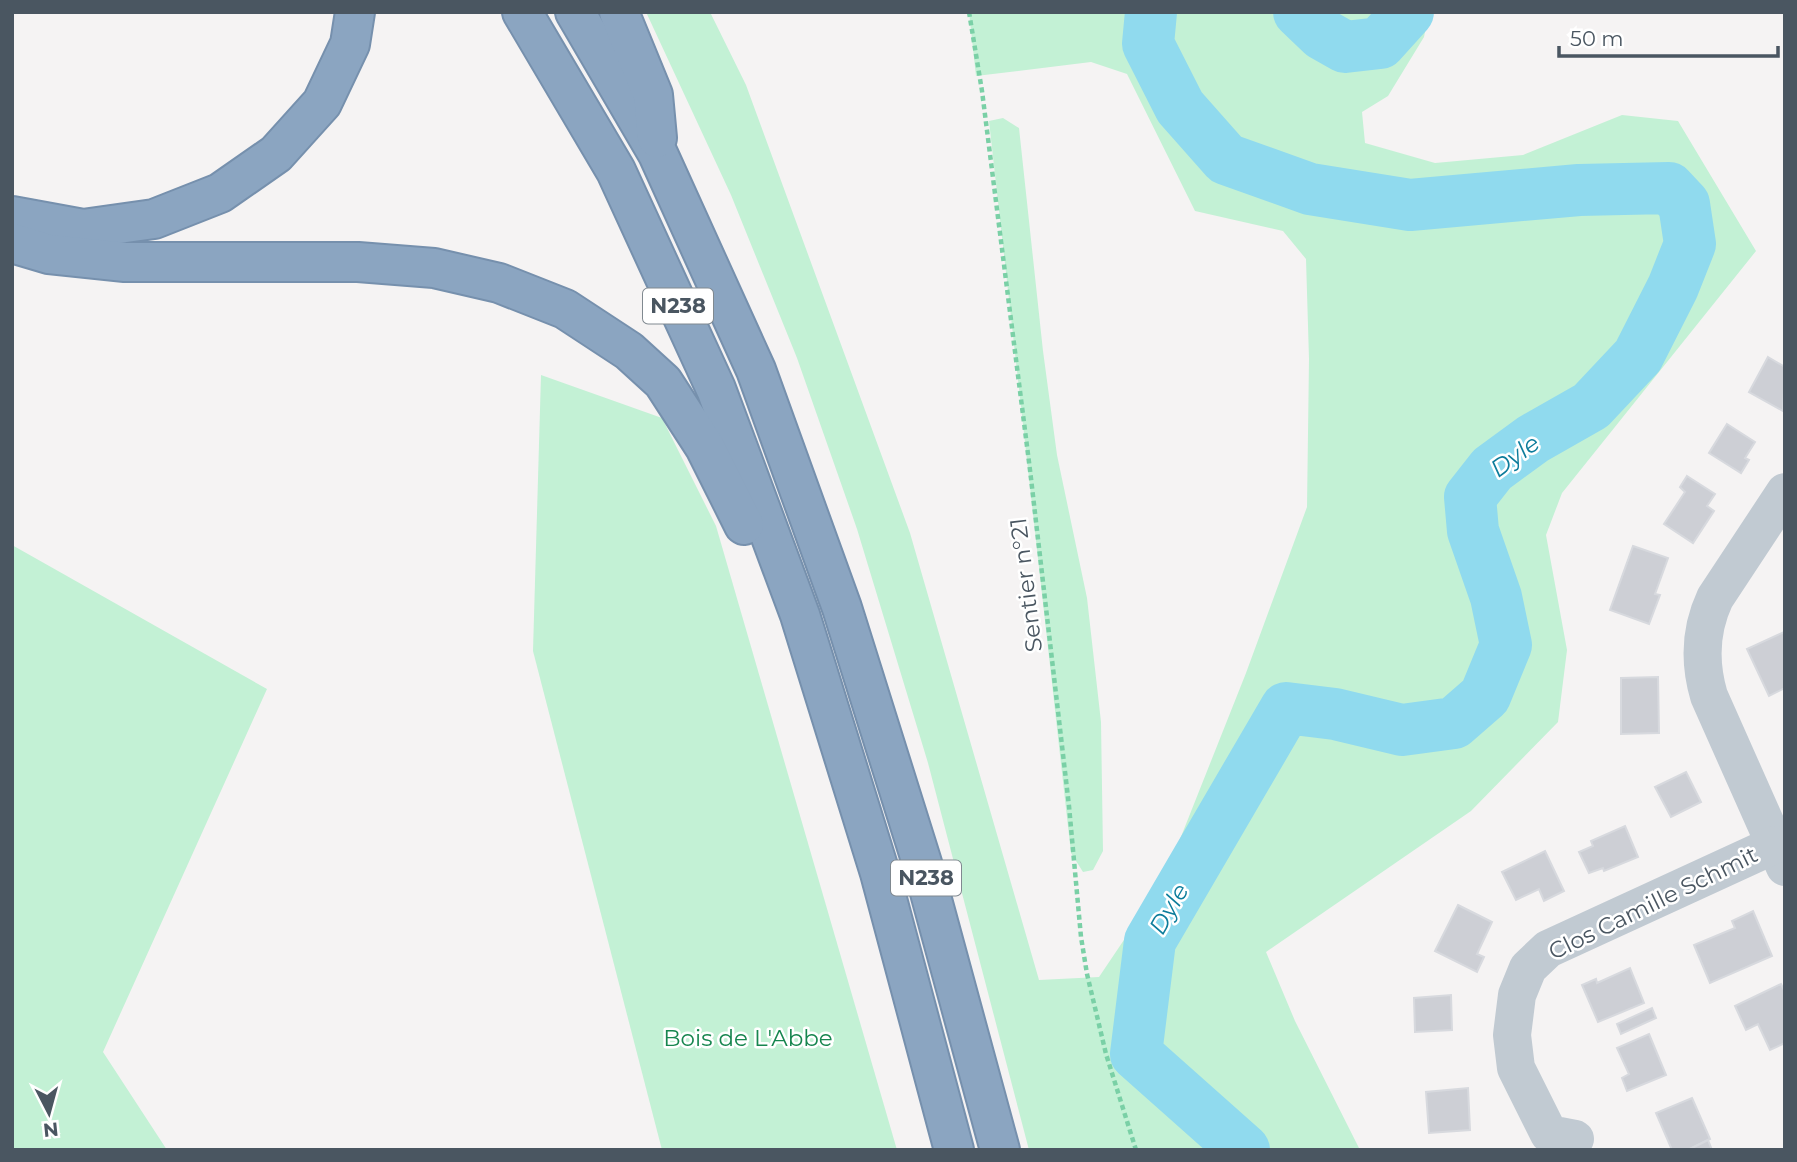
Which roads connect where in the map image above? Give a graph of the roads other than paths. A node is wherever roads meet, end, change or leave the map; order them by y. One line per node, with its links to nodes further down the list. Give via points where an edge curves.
1 (355, 12): 6 (highway, via 350,44 322,103 276,154 220,193 154,219 83,229)
2 (522, 12): 9 (highway, N238, via 615,171 716,389)
3 (575, 12): 5 (highway, N238)
4 (619, 12): 5 (highway, via 653,95)
5 (658, 154): 13 (highway, N238, via 756,370 842,608 922,863)
6 (12, 216)
7 (12, 243): 9 (highway, via 48,254 125,262 358,262 434,268 499,283 565,309 629,351 663,382)
8 (1785, 492): 10 (street, via 1715,598 1707,616 1701,656 1709,696)
9 (800, 615): 12 (highway, N238, via 880,873)
10 (1780, 856): 11 (street, Clos Camille Schmit, via 1548,949 1528,968 1517,995 1512,1035 1517,1068 1549,1134)
11 (1575, 1139)
12 (954, 1150)
13 (1000, 1150)

